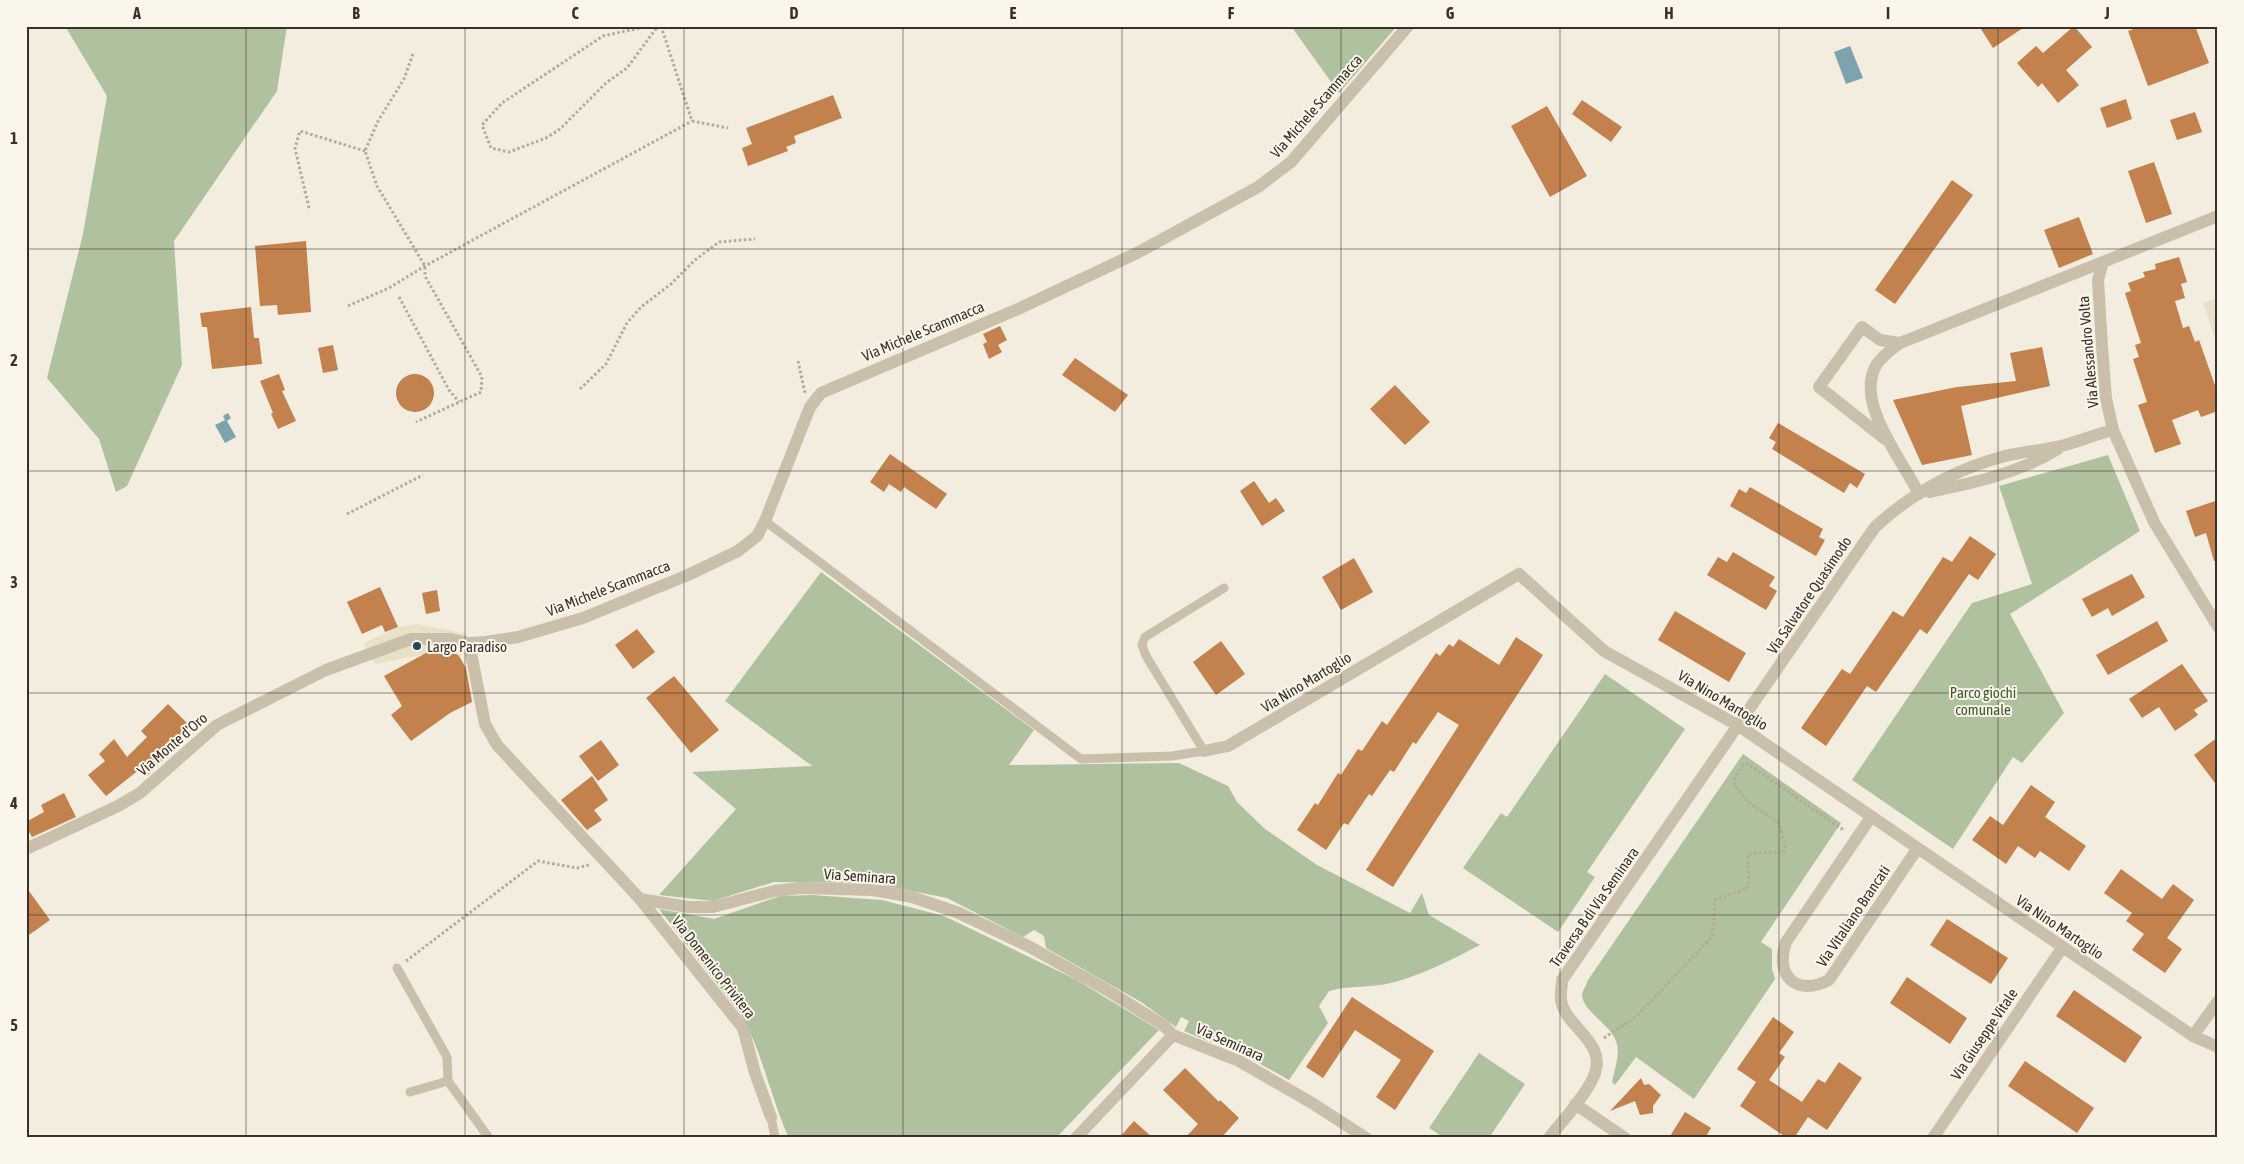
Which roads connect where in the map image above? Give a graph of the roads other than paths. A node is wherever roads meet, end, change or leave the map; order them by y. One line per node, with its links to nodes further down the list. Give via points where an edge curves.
1 (1408, 26): 8 (street, Via Michele Scammacca, via 1291,162 1258,187 1137,253 1018,309 821,393 810,407)
2 (2218, 216): 3 (street)
3 (2103, 262): 4 (street); 5 (street, Via Alessandro Volta, via 2098,280 2106,398)
4 (1900, 343): 6 (street, via 1876,365 1871,381 1872,396); 6 (street, via 1880,340 1862,327 1819,387)
5 (2113, 430): 7 (street, Via Salvatore Quasimodo, via 1969,467); 10 (street, Via Alessandro Volta, via 2154,522)
6 (1887, 440): 7 (street)
7 (1919, 494): 13 (street, Via Salvatore Quasimodo, via 1892,510 1875,527)
8 (765, 521): 11 (street, Via Michele Scammacca, via 757,536 738,550 688,575 583,618 518,637); 14 (lane, via 1081,759)
9 (1224, 588): 14 (lane, via 1145,637 1142,645)
10 (2218, 627)
11 (469, 642): 12 (street, Via Michele Scammacca, via 411,639); 18 (street, via 485,724 497,745)
12 (368, 654): 16 (street, Via Monte d'Oro, via 326,670 217,725 140,793)
13 (1739, 726): 14 (street, Via Nino Martoglio, via 1604,651 1519,574 1228,746); 15 (street, Via Nino Martoglio); 27 (street, Traversa B di Via Seminara, via 1562,980 1563,1007 1595,1050 1594,1078)
14 (1204, 752)
15 (1871, 817): 17 (street, Via Nino Martoglio); 17 (street, Via Vitaliano Brancati, via 1786,942 1781,955 1788,977 1807,988 1829,980)
16 (26, 849)
17 (1918, 849): 19 (street, Via Nino Martoglio)
18 (640, 899): 22 (street, Via Seminara, via 688,907 713,907 774,891 800,888 873,890 912,897 959,913 1030,946 1107,990 1163,1025); 28 (street, Via Domenico Privitera, via 743,1028 755,1073)
19 (2062, 948): 23 (street, Via Nino Martoglio); 35 (street, Via Giuseppe Vitale)
20 (397, 968): 25 (lane, via 447,1056)
21 (2218, 1001): 23 (street)
22 (1173, 1035): 31 (street); 32 (street, Via Seminara, via 1239,1061)
23 (2193, 1036): 24 (street, Via Nino Martoglio)
24 (2218, 1047)
25 (448, 1081): 26 (lane); 29 (lane)
26 (410, 1092)
27 (1575, 1104): 33 (street, Traversa B di Via Seminara); 34 (street)
28 (772, 1117): 30 (lane)
29 (489, 1138)
30 (773, 1138)
31 (1076, 1138)
32 (1366, 1138)
33 (1549, 1138)
34 (1625, 1138)
35 (1933, 1138)

